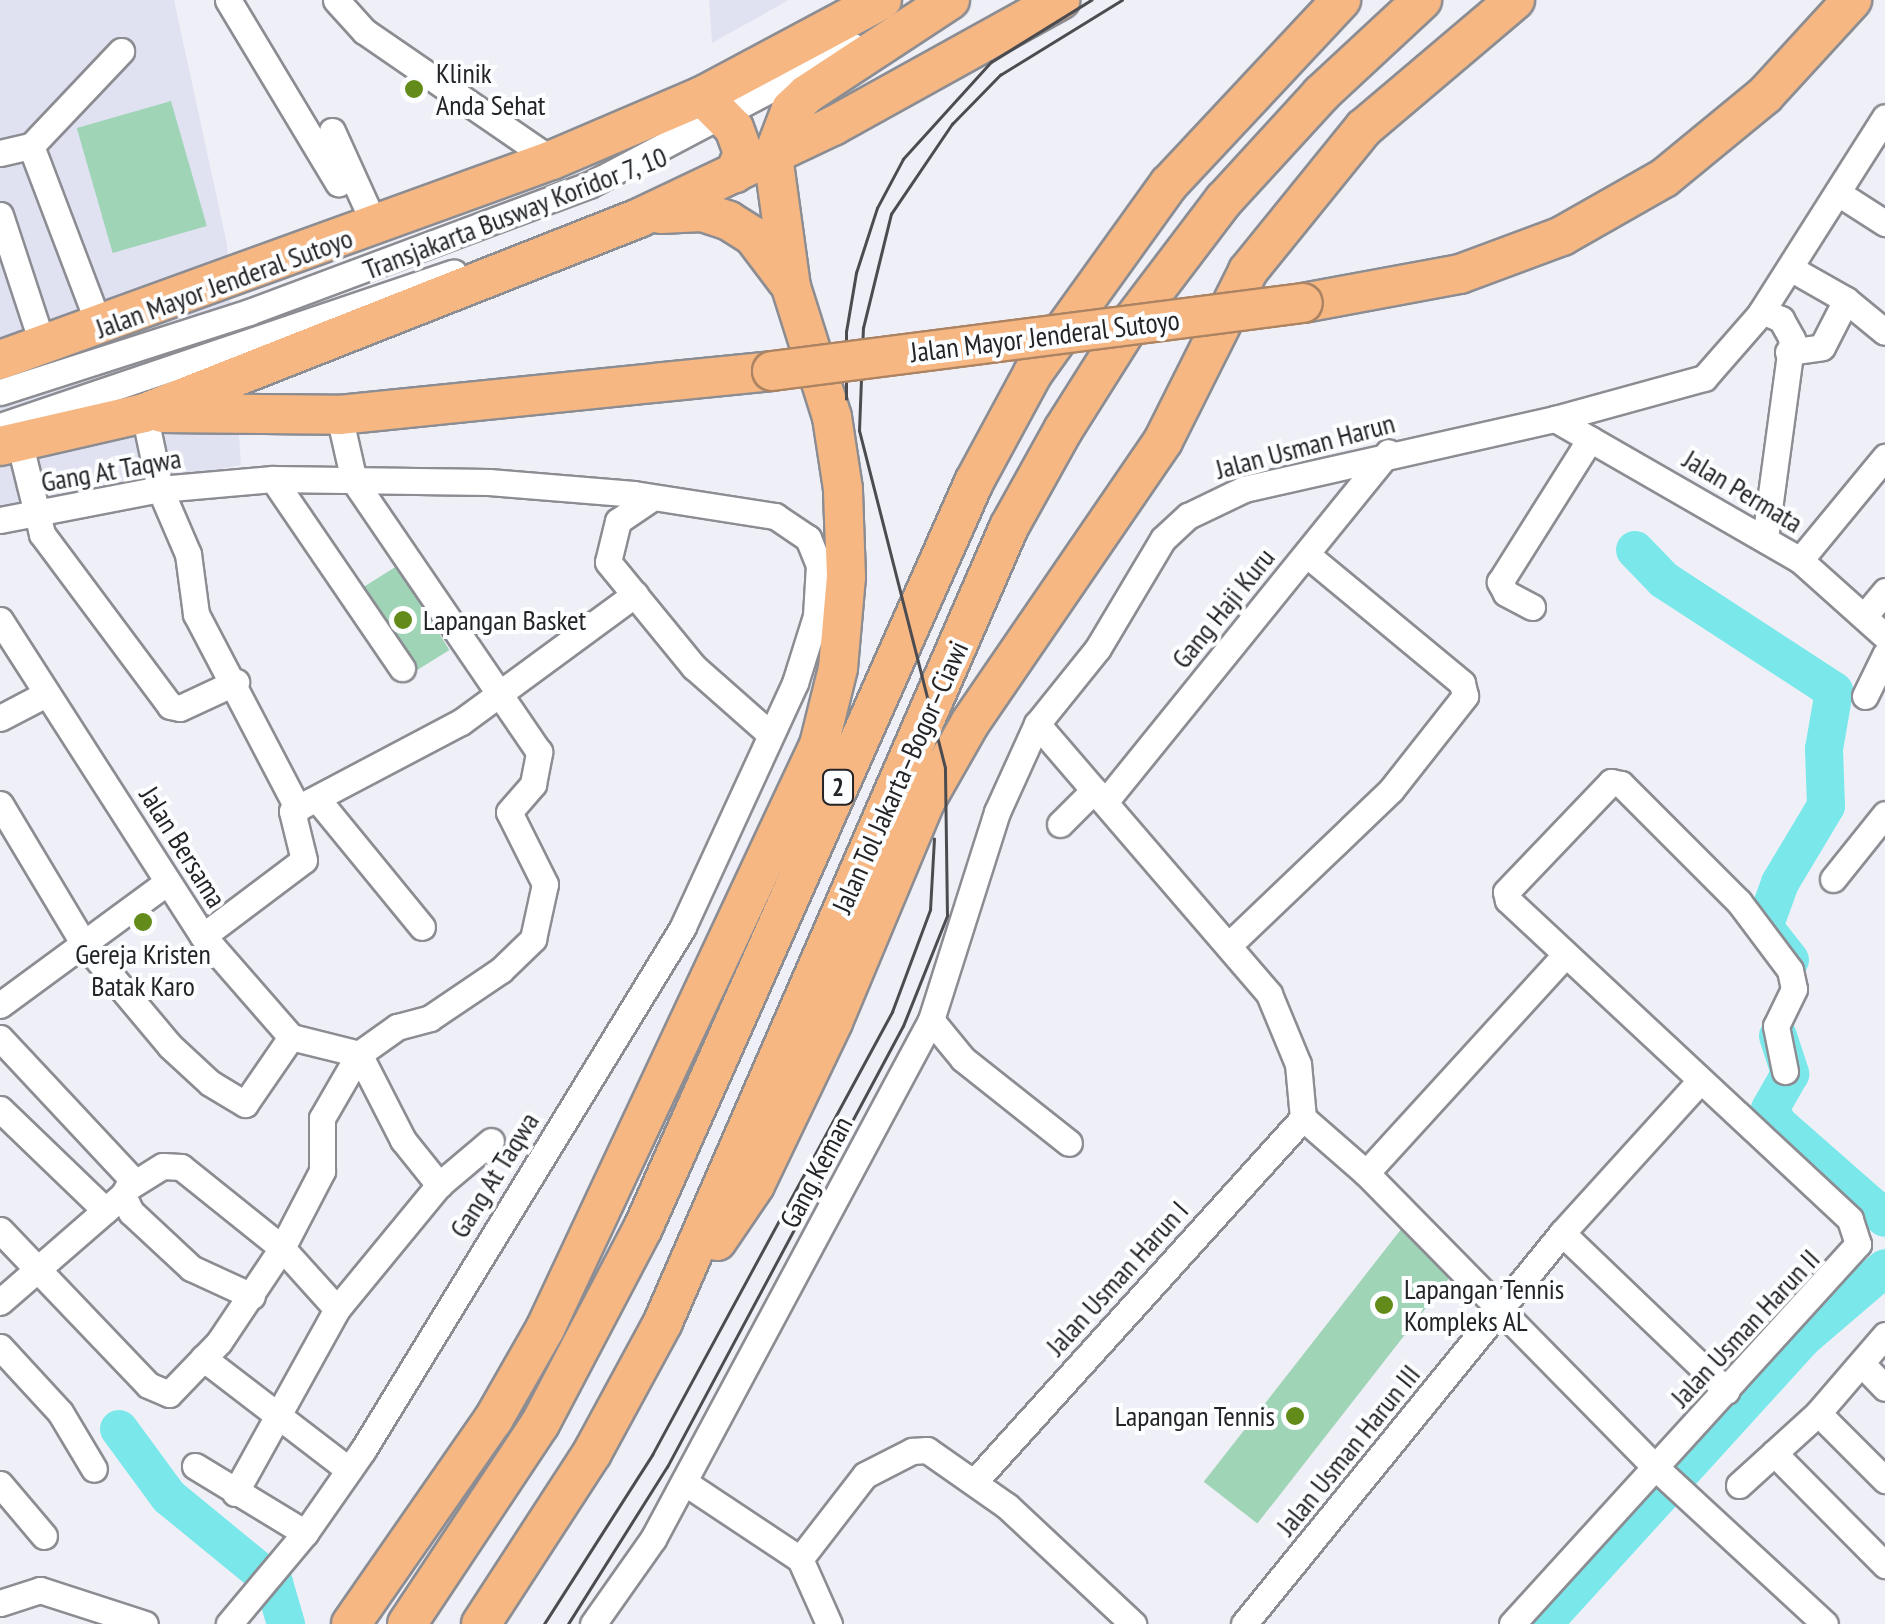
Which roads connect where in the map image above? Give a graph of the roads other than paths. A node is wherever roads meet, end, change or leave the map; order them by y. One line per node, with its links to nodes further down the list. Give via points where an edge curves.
1 (228, 0): 19 (street)
2 (336, 0): 18 (street, via 364,30)
3 (882, 0): 12 (highway, Jalan Mayor Jenderal Sutoyo)
4 (1027, 0): 17 (street, Transjakarta Busway Koridor 7, 10)
5 (1060, 0): 17 (highway, Jalan Mayor Jenderal Sutoyo)
6 (1341, 0): 128 (highway, Jalan Tol Jakarta–Bogor–Ciawi / 2, via 1170,184 1033,374 974,482 643,1228 540,1424)
7 (1422, 0): 100 (highway, Jalan Tol Jakarta–Bogor–Ciawi / 2, via 1333,82 1224,200 1132,321 1063,430 1009,527)
8 (1515, 0): 100 (highway, via 1364,128 1248,271 1162,440 970,722 924,802 833,1022 755,1186)
9 (1852, 0): 36 (highway, Jalan Mayor Jenderal Sutoyo, bridge, via 1765,95 1678,166 1562,236 1460,274 1303,303 772,371)
10 (951, 2): 12 (street, Transjakarta Busway Koridor 7, 10); 17 (highway, via 806,94)
11 (121, 51): 15 (street)
12 (713, 104): 17 (highway); 18 (highway, Jalan Mayor Jenderal Sutoyo); 34 (street, Transjakarta Busway Koridor 7, 10, via 589,186 248,312)
13 (1885, 117): 20 (street, Jalan Usman Harun)
14 (332, 131): 24 (street)
15 (31, 146): 16 (street); 29 (street)
16 (0, 153)
17 (758, 154): 22 (highway, Jalan Mayor Jenderal Sutoyo); 26 (highway); 38 (street, Transjakarta Busway Koridor 7, 10)
18 (552, 160): 24 (highway, Jalan Mayor Jenderal Sutoyo)
19 (338, 183)
20 (1838, 193): 23 (street); 25 (street, Jalan Usman Harun)
21 (0, 216): 31 (street)
22 (638, 218): 26 (highway, via 702,212 730,221 753,236); 35 (highway, Jalan Mayor Jenderal Sutoyo)
23 (1885, 223)
24 (376, 228): 29 (highway, Jalan Mayor Jenderal Sutoyo)
25 (1790, 268): 27 (street); 28 (street, Jalan Usman Harun)
26 (791, 287): 127 (highway, via 832,417 843,489 840,650 819,745 546,1328 494,1420)
27 (1846, 300): 30 (street); 32 (street, via 1822,346)
28 (1762, 310): 32 (street, via 1788,325); 37 (street, Jalan Usman Harun, via 1704,378)
29 (100, 328): 31 (highway, Jalan Mayor Jenderal Sutoyo)
30 (1885, 332)
31 (42, 346): 33 (highway, Jalan Mayor Jenderal Sutoyo)
32 (1788, 352): 48 (street)
33 (0, 360)
34 (0, 392)
35 (144, 413): 36 (highway, Jalan Mayor Jenderal Sutoyo); 38 (highway, Jalan Mayor Jenderal Sutoyo); 44 (street)
36 (339, 416): 43 (street)
37 (1555, 419): 39 (street, Jalan Permata); 40 (street, Jalan Usman Harun)
38 (6, 438): 46 (street)
39 (1590, 439): 48 (street, Jalan Permata); 53 (street, via 1500,582)
40 (1388, 452): 49 (street, Gang Haji Kuru); 64 (street, Jalan Usman Harun, via 1244,489 1188,516 1154,552 1098,648)
41 (1885, 457): 50 (street)
42 (274, 479): 43 (street, Gang At Taqwa); 44 (street, Gang At Taqwa); 58 (street)
43 (354, 481): 45 (street, Gang At Taqwa, via 489,482); 61 (street)
44 (160, 489): 46 (street, Gang At Taqwa); 59 (street, via 188,554 196,614)
45 (652, 498): 52 (street, via 618,521 608,548 608,562); 65 (street, Gang At Taqwa, via 775,516 808,538 819,565 816,616 796,683)
46 (35, 513): 47 (street, Gang At Taqwa); 59 (street, via 42,534 170,706 180,708)
47 (0, 520)
48 (1765, 539): 50 (street, Jalan Permata)
49 (1306, 554): 66 (street, Gang Haji Kuru); 76 (street, via 1462,683 1465,696 1391,790)
50 (1800, 560): 54 (street, Jalan Permata)
51 (1885, 592): 54 (street)
52 (635, 594): 61 (street); 65 (street, via 694,667)
53 (1532, 607)
54 (1866, 614): 56 (street, Jalan Permata)
55 (0, 620): 60 (street, Jalan Bersama)
56 (1885, 636)
57 (1885, 655): 62 (street)
58 (402, 668)
59 (236, 682): 68 (street)
60 (46, 694): 63 (street); 72 (street, Jalan Bersama, via 142,834)
61 (500, 694): 68 (street); 82 (street, via 539,752 533,784 508,812 544,884 540,921 529,945 501,970)
62 (1865, 696)
63 (0, 718)
64 (1037, 724): 66 (street); 79 (street, Gang Keman, via 998,812)
65 (770, 734): 112 (street, Gang At Taqwa, via 683,927)
66 (1100, 796): 70 (street, Gang Haji Kuru); 76 (street)
67 (0, 804): 75 (street)
68 (308, 805): 73 (street); 74 (street, via 291,814 304,860)
69 (1885, 814): 71 (street)
70 (1060, 824)
71 (1832, 879)
72 (166, 883): 74 (street, Jalan Bersama); 75 (street)
73 (422, 926)
74 (203, 936): 81 (street, Jalan Bersama)
75 (82, 941): 78 (street); 81 (street, via 170,1046 242,1103 268,1078)
76 (1231, 943): 86 (street, via 1284,1020 1298,1064)
77 (1565, 955): 83 (street, Jalan Usman Harun II, via 1506,892 1616,781 1739,902 1790,970 1794,989 1776,1026); 84 (street, Jalan Usman Harun II); 89 (street)
78 (0, 1005)
79 (932, 1020): 88 (street, via 962,1058); 116 (street, Gang Keman)
80 (0, 1038): 91 (street, via 123,1164)
81 (291, 1038): 82 (street)
82 (358, 1054): 90 (street, via 403,1140); 94 (street, via 322,1118 322,1171)
83 (1785, 1071)
84 (1700, 1081): 93 (street); 106 (street, Jalan Usman Harun II, via 1850,1219 1858,1244)
85 (0, 1109): 91 (street)
86 (1303, 1118): 89 (street); 114 (street, Jalan Usman Harun I)
87 (492, 1141): 90 (street)
88 (1069, 1143)
89 (1366, 1173): 99 (street)
90 (439, 1184): 98 (street)
91 (120, 1197): 94 (street, via 163,1166 182,1167); 95 (street); 96 (street, via 192,1268)
92 (0, 1230): 95 (street)
93 (1562, 1234): 99 (street); 106 (street)
94 (282, 1248): 96 (street); 98 (street)
95 (37, 1268): 97 (street); 103 (street, via 161,1394 169,1394)
96 (252, 1296): 103 (street)
97 (0, 1302)
98 (337, 1309): 107 (street)
99 (1498, 1313): 113 (street); 133 (street, Jalan Usman Harun III)
100 (663, 1322): 129 (highway, Jalan Tol Jakarta–Bogor–Ciawi / 2, via 592,1453)
101 (1885, 1335): 104 (street)
102 (0, 1348): 111 (street, via 60,1412)
103 (204, 1358): 107 (street)
104 (1862, 1364): 105 (street); 108 (street)
105 (1885, 1388)
106 (1727, 1391): 113 (street, Jalan Usman Harun II)
107 (277, 1411): 112 (street); 119 (street)
108 (1818, 1412): 109 (street); 115 (street)
109 (1774, 1454): 118 (street); 123 (street)
110 (195, 1466): 119 (street)
111 (94, 1469)
112 (349, 1470): 120 (street, Gang At Taqwa)
113 (1659, 1470): 134 (street, Jalan Usman Harun II); 135 (street)
114 (976, 1480): 122 (street, via 927,1450 888,1462 837,1504); 132 (street)
115 (1885, 1480)
116 (684, 1482): 122 (street); 130 (street, Gang Keman)
117 (0, 1484): 121 (street)
118 (1739, 1486)
119 (235, 1494): 120 (street)
120 (305, 1533): 126 (street, Gang At Taqwa)
121 (44, 1536)
122 (800, 1558): 131 (street)
123 (1885, 1565)
124 (0, 1603): 125 (street, via 40,1590)
125 (146, 1624)
126 (228, 1624)
127 (351, 1624)
128 (407, 1624)
129 (481, 1624)
130 (593, 1624)
131 (829, 1624)
132 (1132, 1624)
133 (1244, 1624)
134 (1512, 1624)
135 (1825, 1624)

